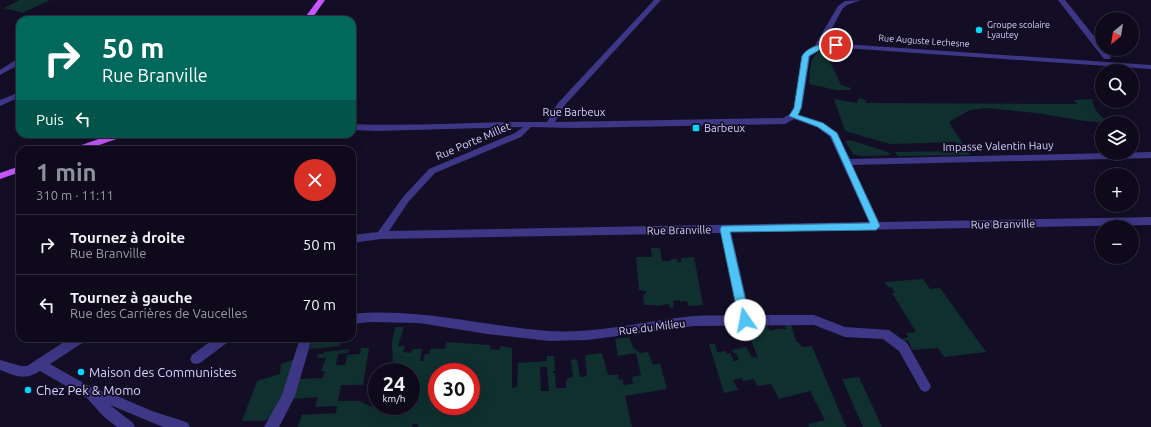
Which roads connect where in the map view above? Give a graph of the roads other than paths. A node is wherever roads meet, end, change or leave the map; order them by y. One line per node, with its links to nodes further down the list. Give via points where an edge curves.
1 (322, 0): 5 (main road)
2 (658, 0): 15 (street, via 561,105)
3 (858, 0): 6 (street, via 840,7)
4 (1061, 0): 7 (street)
5 (310, 16)
6 (817, 48): 9 (street, Rue Auguste Lechesne, via 836,45); 13 (street, via 808,52 806,56 798,108)
7 (1108, 57)
8 (16, 63): 10 (street)
9 (1151, 67)
10 (0, 73)
11 (16, 96): 12 (street)
12 (0, 103)
13 (793, 116): 15 (street, Rue Barbeux, via 785,121); 20 (street, via 830,130)
14 (529, 124): 15 (street, Rue Barbeux); 16 (street, Rue Barbeux); 26 (street, Rue Porte Millet, via 518,135 432,171 406,199)
15 (550, 124)
16 (356, 127)
17 (110, 138): 18 (main road)
18 (88, 146)
19 (1151, 155): 20 (street, Impasse Valentin Hauy)
20 (846, 162): 24 (street)
21 (16, 171): 22 (main road)
22 (0, 176)
23 (1151, 221): 24 (street, Rue Branville)
24 (876, 226): 25 (street, Rue Branville)
25 (725, 229): 26 (street, Rue Branville); 29 (street)
26 (381, 235): 27 (street, Rue Branville)
27 (356, 238)
28 (356, 319): 29 (street, Rue du Milieu, via 419,318 550,336 588,335 694,321)
29 (745, 320): 36 (street, Rue du Milieu, via 814,320 845,332 885,334 903,347)
30 (74, 342): 35 (street)
31 (219, 342): 33 (street)
32 (305, 342): 40 (street, via 298,369 280,416)
33 (196, 359)
34 (0, 365): 35 (street, via 21,372 30,371)
35 (40, 365): 37 (street)
36 (925, 386)
37 (91, 394): 38 (street, via 108,412); 39 (street, via 110,398 151,417)
38 (128, 427)
39 (183, 427)
40 (271, 427)

